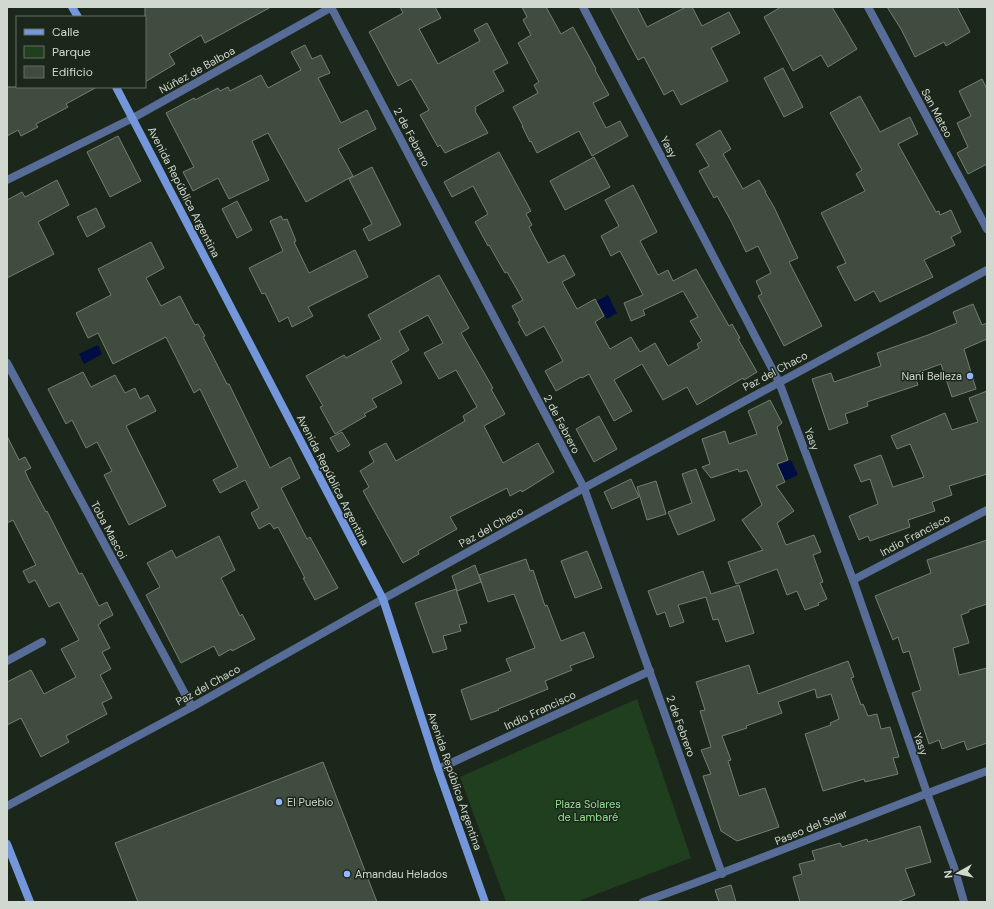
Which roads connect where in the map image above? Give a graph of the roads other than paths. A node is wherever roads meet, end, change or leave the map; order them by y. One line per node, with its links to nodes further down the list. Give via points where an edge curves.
1 (72, 7): 5 (main road)
2 (331, 7): 7 (street, Núñez de Balboa); 13 (street, 2 de Febrero)
3 (583, 7): 12 (street, Yasy)
4 (868, 7): 9 (street, San Mateo)
5 (77, 16)
6 (117, 88): 7 (main road, Avenida República Argentina)
7 (133, 118): 8 (street, Núñez de Balboa); 16 (main road, Avenida República Argentina)
8 (7, 180)
9 (987, 229)
10 (987, 270): 12 (street, Paz del Chaco)
11 (7, 363): 20 (street, Toba Mascoi)
12 (779, 382): 13 (street, Paz del Chaco); 15 (street, Yasy)
13 (584, 488): 16 (street, Paz del Chaco); 19 (street, 2 de Febrero)
14 (987, 510): 15 (street, Indio Francisco)
15 (853, 580): 23 (street, Yasy)
16 (383, 599): 20 (street, Paz del Chaco); 21 (main road, Avenida República Argentina)
17 (42, 642): 18 (street)
18 (7, 661)
19 (650, 671): 21 (street, Indio Francisco); 26 (street, 2 de Febrero)
20 (192, 707): 24 (street, Paz del Chaco)
21 (438, 769): 28 (main road, Avenida República Argentina)
22 (987, 771): 23 (street, Paseo del Solar)
23 (927, 793): 26 (street, Paseo del Solar); 30 (street, Yasy)
24 (7, 806)
25 (7, 844): 27 (main road)
26 (722, 874): 29 (street, Paseo del Solar)
27 (30, 902)
28 (485, 902)
29 (643, 902)
30 (964, 902)

